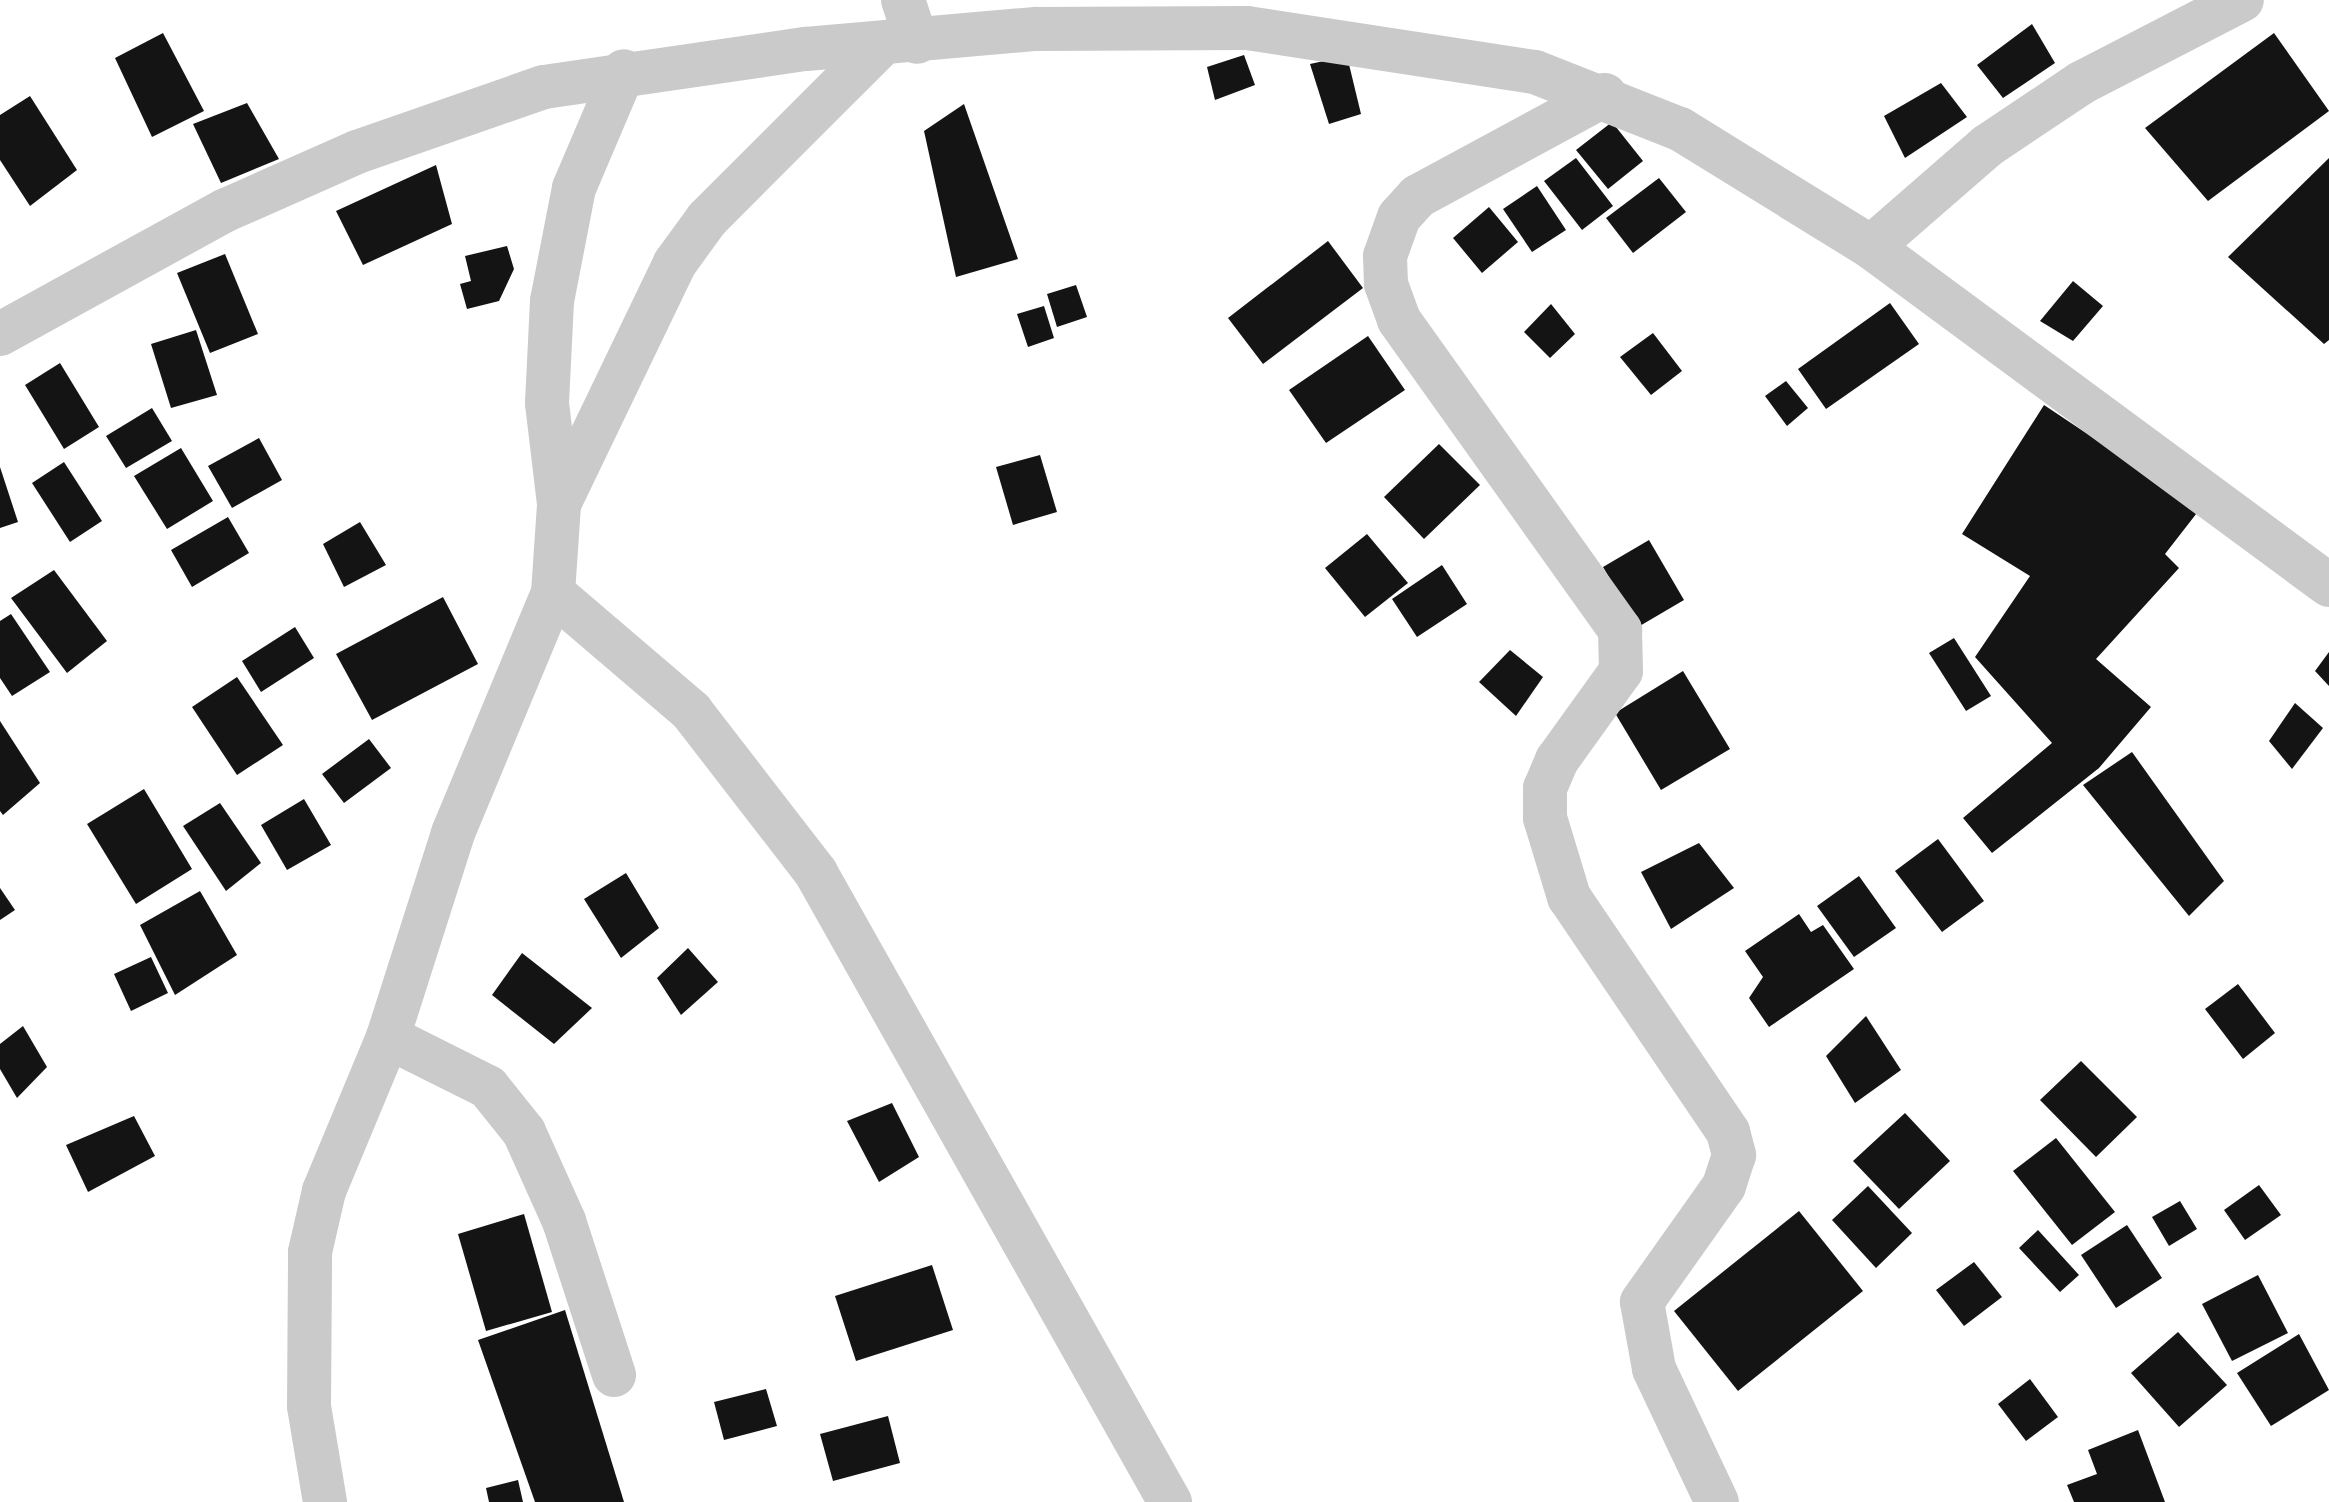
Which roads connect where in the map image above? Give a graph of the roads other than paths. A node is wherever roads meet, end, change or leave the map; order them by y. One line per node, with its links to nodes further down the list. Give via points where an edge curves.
1 (903, 0): 4 (street)
2 (2242, 0): 7 (street, via 2081,83 1987,146)
3 (1165, 13): 4 (street); 6 (street, via 1535,72)
4 (899, 44): 5 (street); 9 (street, via 707,219 675,263)
5 (624, 71): 8 (street, via 544,87 357,152 226,210); 9 (street, via 574,188 552,301 547,403)
6 (1605, 95): 7 (street, via 1680,129); 16 (street, via 1418,196 1399,217 1385,256 1386,284 1399,320 1620,630 1621,671 1557,760 1545,788 1545,818 1569,897 1728,1132 1734,1155 1724,1186 1642,1302 1654,1369)
7 (1871, 247): 10 (street)
8 (0, 334)
9 (559, 504): 11 (street)
10 (2329, 585)
11 (553, 593): 12 (street, via 453,833); 15 (street, via 691,711 816,873)
12 (388, 1037): 13 (street, via 488,1087 524,1132 564,1221); 14 (street, via 324,1191 310,1252 307,1366)
13 (614, 1375)
14 (325, 1502)
15 (1170, 1502)
16 (1717, 1502)

